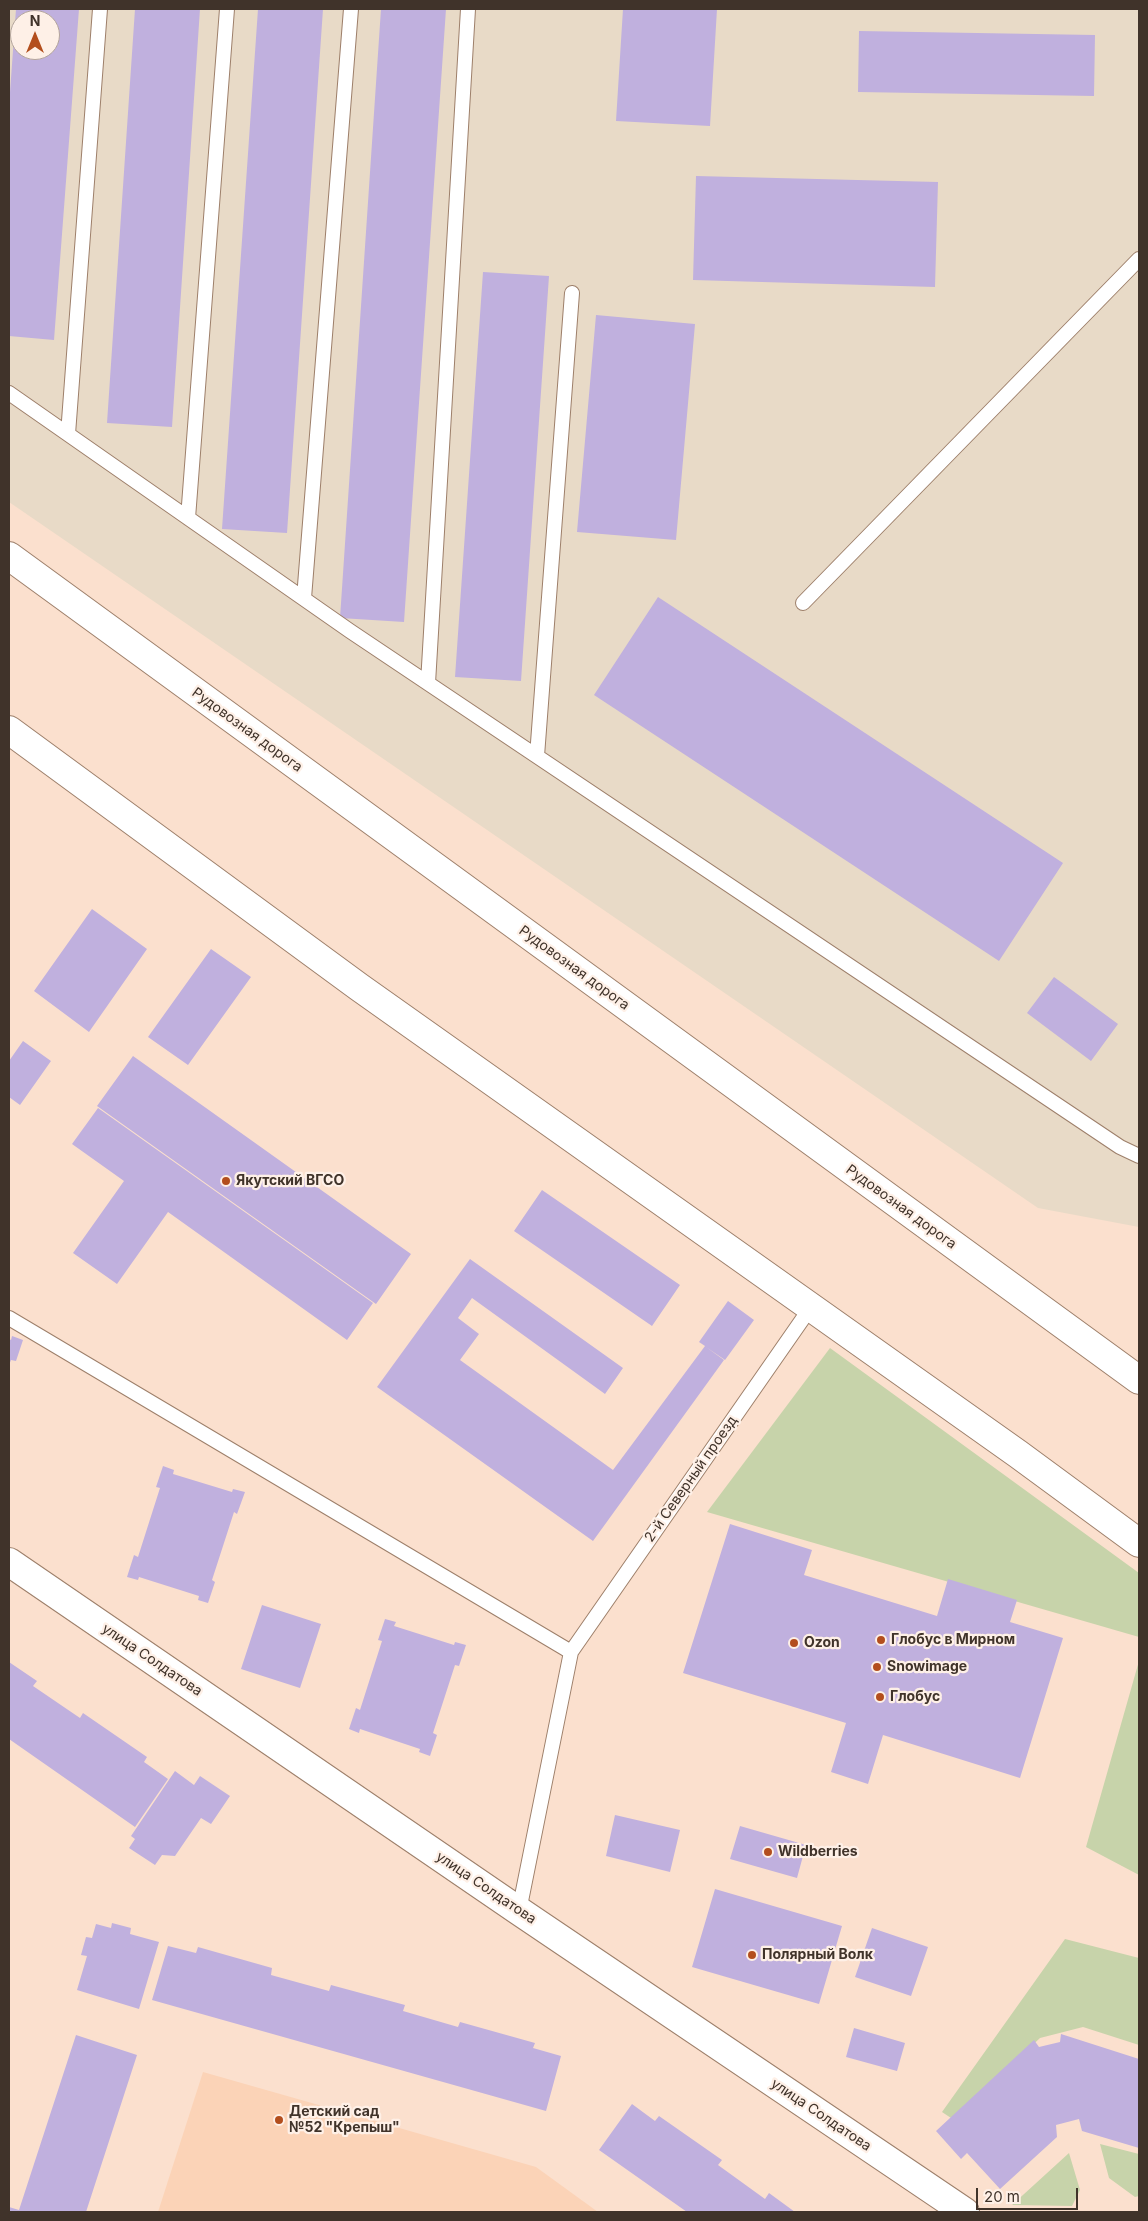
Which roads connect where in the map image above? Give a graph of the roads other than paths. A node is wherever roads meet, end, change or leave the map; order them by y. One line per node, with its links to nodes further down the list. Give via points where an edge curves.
1 (100, 9): 8 (lane)
2 (227, 9): 9 (lane)
3 (351, 9): 11 (lane)
4 (468, 9): 13 (lane)
5 (1139, 259): 12 (lane)
6 (572, 293): 15 (lane)
7 (9, 393): 8 (lane)
8 (68, 434): 9 (lane)
9 (188, 518): 11 (lane)
10 (9, 556): 19 (street, Рудовозная дорога)
11 (304, 598): 13 (lane)
12 (803, 603)
13 (428, 683): 15 (lane)
14 (9, 730): 17 (street, via 351,982)
15 (537, 756): 16 (lane, via 1079,1120)
16 (1139, 1156)
17 (811, 1307): 20 (street); 22 (lane, 2-й Северный проезд)
18 (9, 1318): 22 (lane)
19 (1139, 1380)
20 (1139, 1543)
21 (9, 1562): 23 (street, улица Солдатова)
22 (571, 1652): 23 (lane)
23 (519, 1911): 24 (street, улица Солдатова)
24 (965, 2212)

